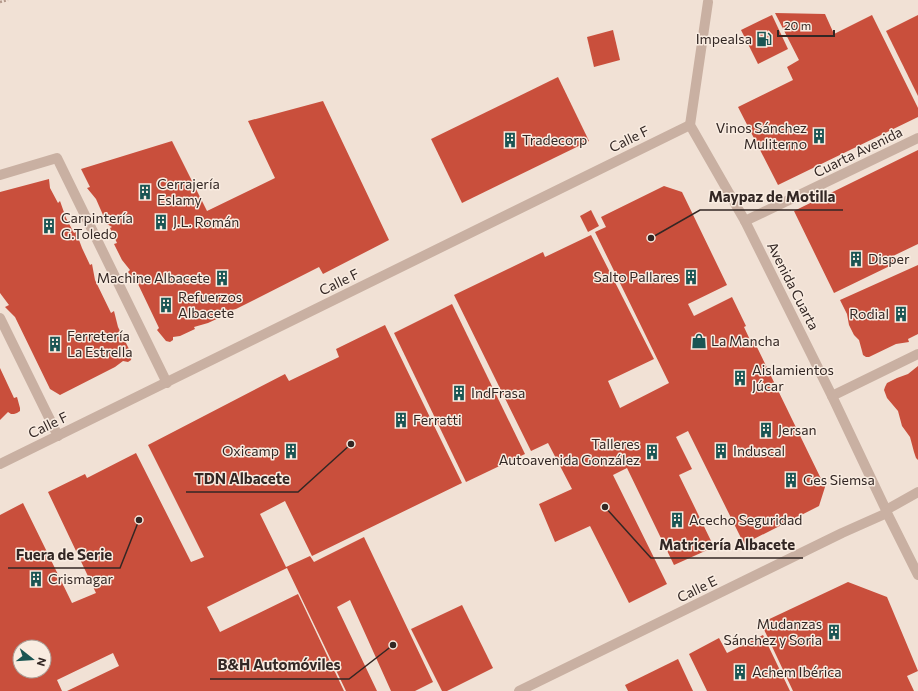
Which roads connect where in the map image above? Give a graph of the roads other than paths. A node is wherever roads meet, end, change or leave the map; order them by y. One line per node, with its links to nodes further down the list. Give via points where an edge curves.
1 (708, 2): 2 (street)
2 (690, 125): 5 (street, Avenida Cuarta); 8 (street, Calle F)
3 (918, 138): 5 (street, Cuarta Avenida)
4 (0, 175): 8 (street, via 57,158)
5 (745, 221): 9 (street, Avenida Cuarta)
6 (0, 318): 10 (street)
7 (918, 354): 9 (street)
8 (167, 382): 10 (street, Calle F)
9 (832, 396): 13 (street, Avenida Cuarta)
10 (58, 436): 11 (street, Calle F)
11 (0, 464)
12 (918, 492): 13 (street, Calle E)
13 (887, 512): 14 (street, Avenida Cuarta); 15 (street, Calle E)
14 (918, 575)
15 (519, 691)

